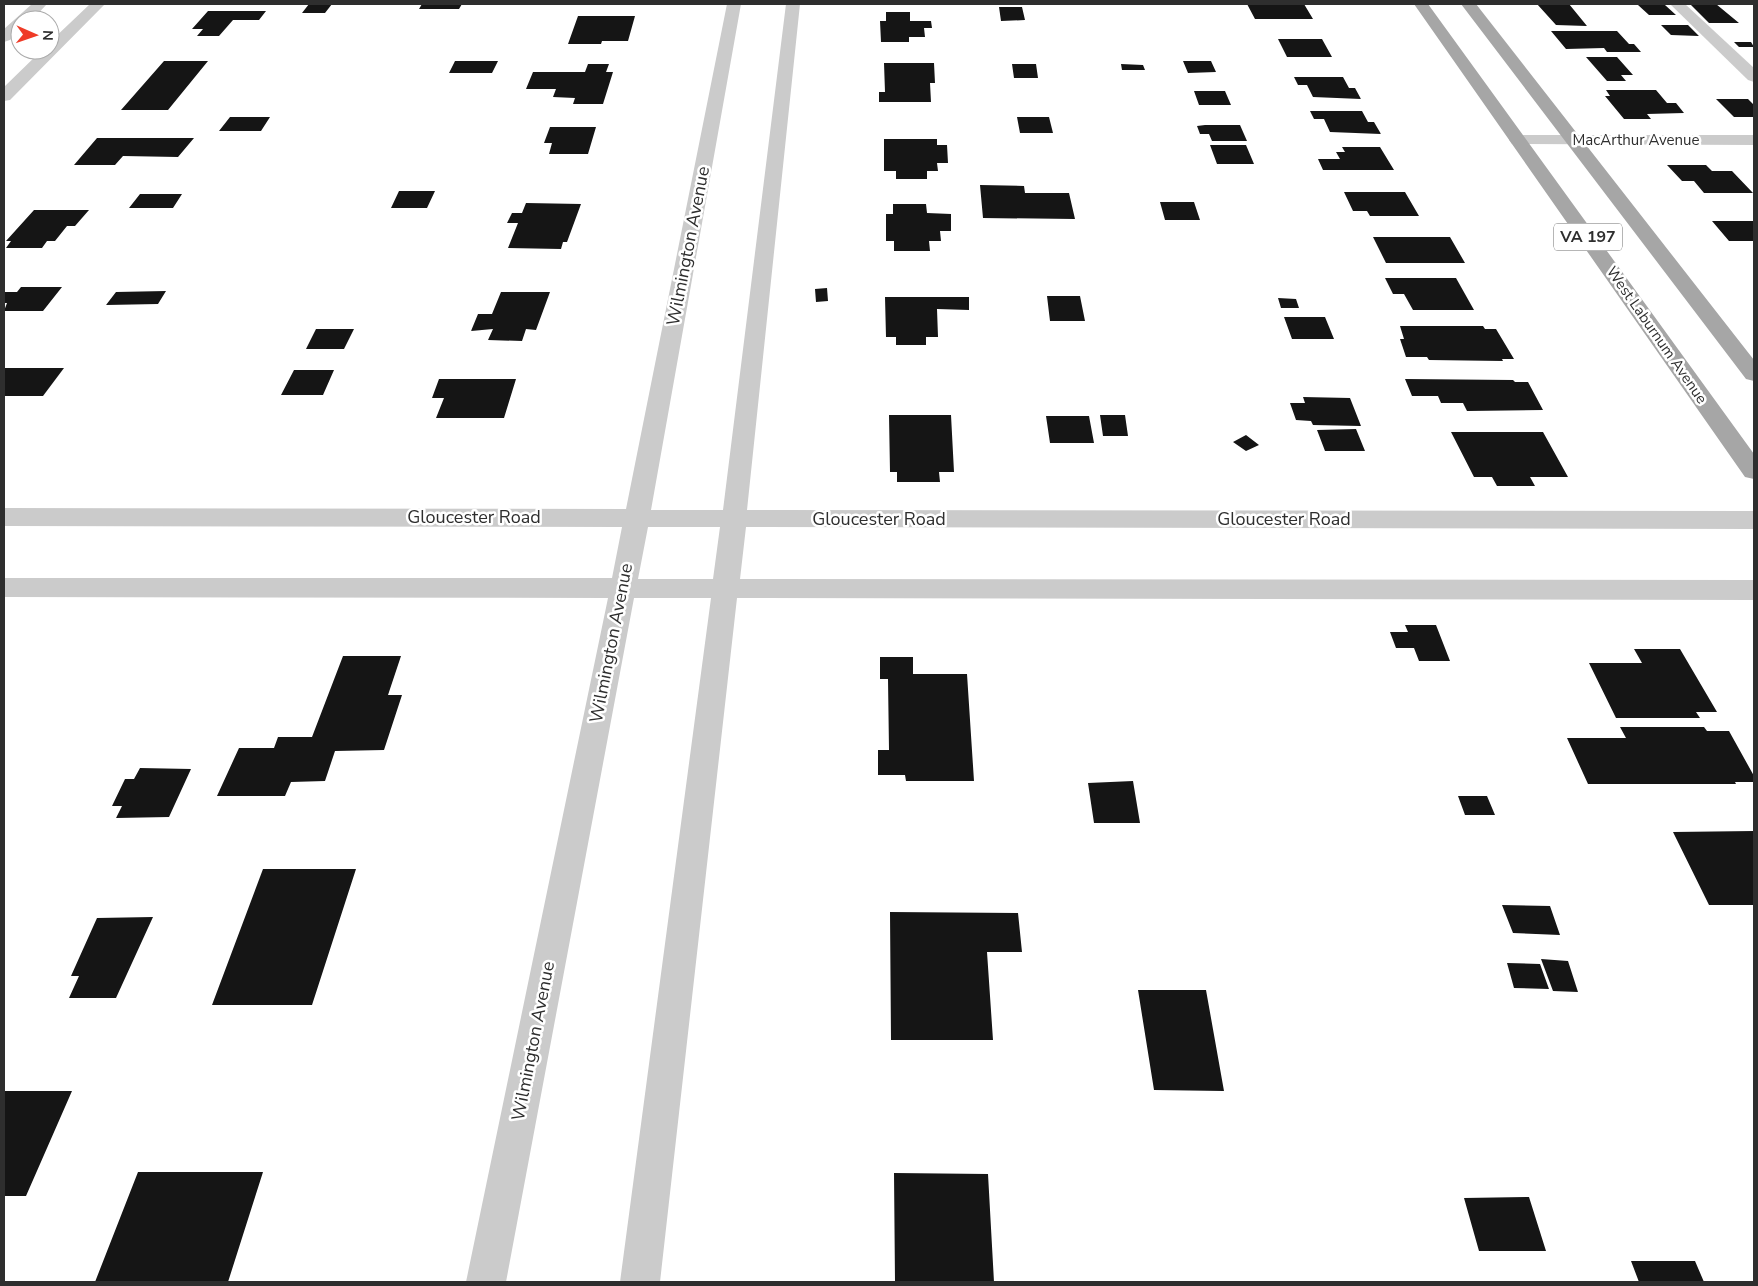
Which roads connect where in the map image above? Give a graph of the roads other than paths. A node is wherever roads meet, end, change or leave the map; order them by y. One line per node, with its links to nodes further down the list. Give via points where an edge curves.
1 (98, 4): 8 (street)
2 (734, 4): 15 (street, Wilmington Avenue)
3 (793, 4): 16 (street)
4 (1421, 4): 9 (main road, West Laburnum Avenue / VA 197)
5 (1468, 4): 10 (main road, VA 197)
6 (1677, 4): 7 (street)
7 (1754, 77)
8 (4, 96)
9 (1518, 140): 10 (street, MacArthur Avenue); 13 (main road, West Laburnum Avenue / VA 197)
10 (1572, 140): 11 (street, MacArthur Avenue); 12 (main road, VA 197)
11 (1754, 140)
12 (1754, 374)
13 (1754, 471)
14 (4, 517): 15 (street, Gloucester Road)
15 (637, 517): 16 (street, Gloucester Road); 19 (street, Wilmington Avenue)
16 (734, 518): 17 (street, Gloucester Road); 20 (street)
17 (1754, 520)
18 (4, 587): 19 (street)
19 (622, 587): 20 (street); 22 (street, Wilmington Avenue)
20 (724, 588): 21 (street); 23 (street)
21 (1754, 590)
22 (486, 1282)
23 (640, 1282)

